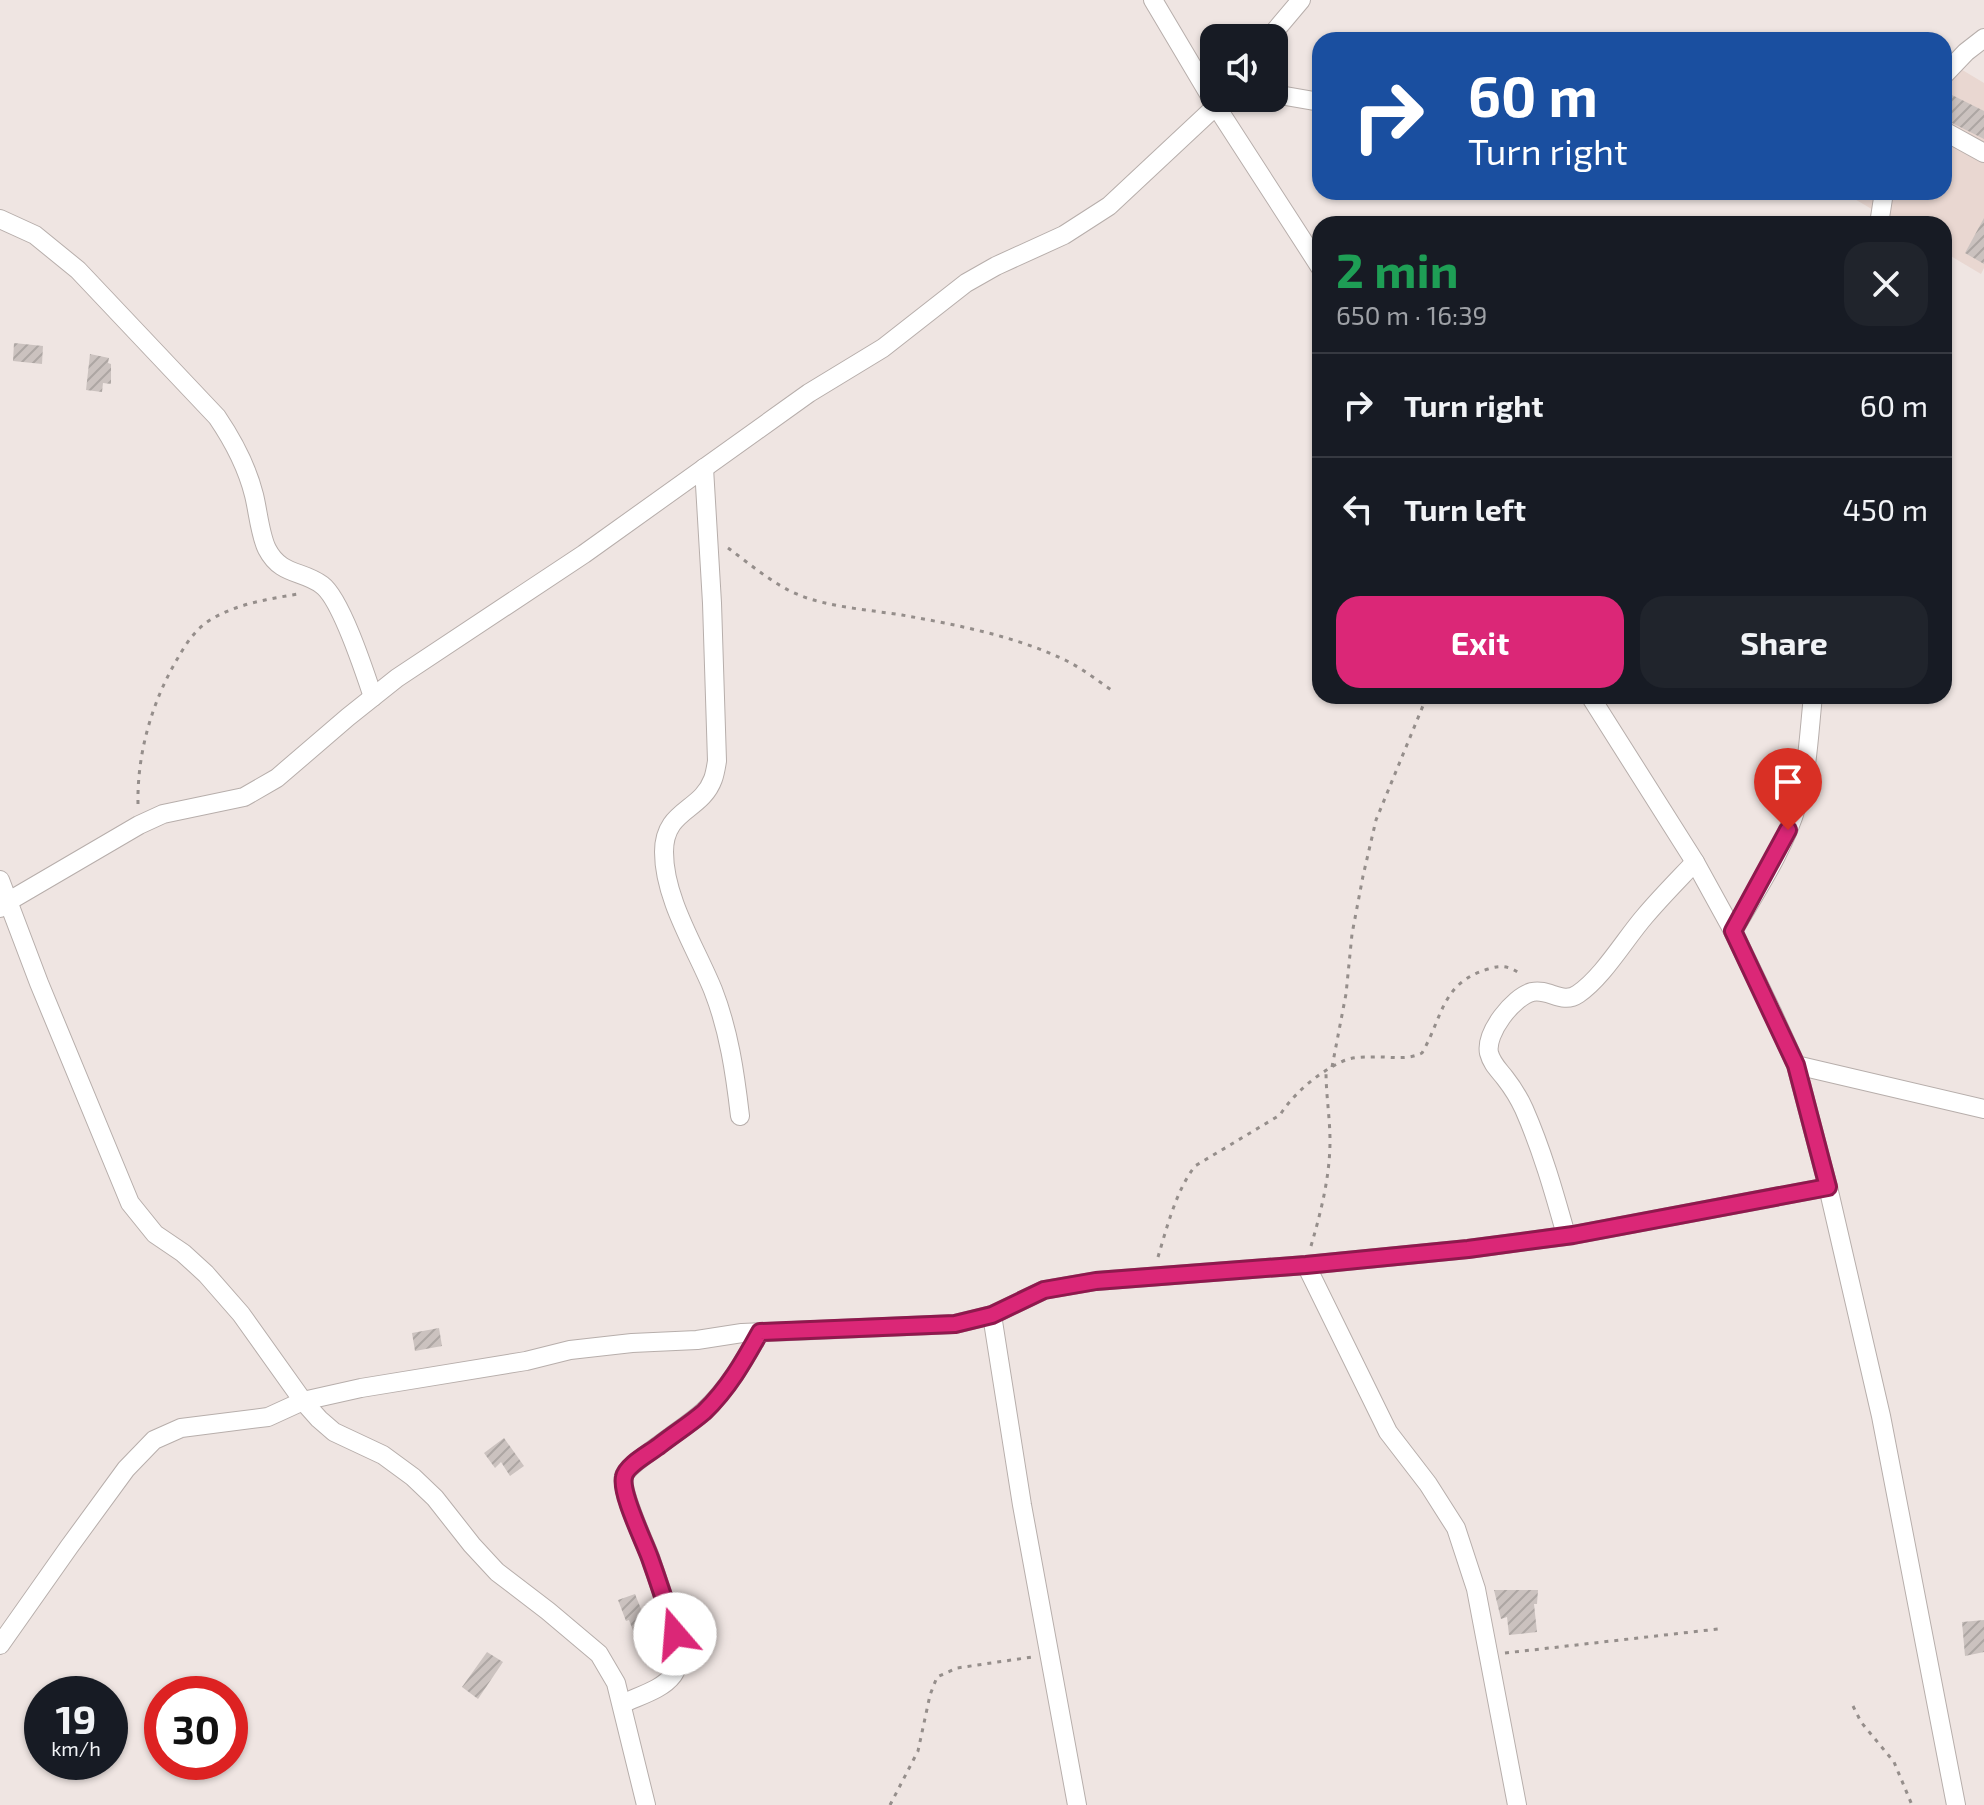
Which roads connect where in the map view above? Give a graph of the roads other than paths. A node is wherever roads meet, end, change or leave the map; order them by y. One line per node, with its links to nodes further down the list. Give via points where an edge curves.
1 (1153, 0): 6 (street)
2 (1301, 0): 3 (street)
3 (1281, 24)
4 (1984, 38): 5 (street)
5 (1952, 67)
6 (1200, 73)
7 (1288, 96): 8 (street)
8 (1312, 101)
9 (1208, 112): 15 (street, via 1109,206 1064,235 966,283 883,348)
10 (1225, 112): 14 (street)
11 (1952, 135): 12 (street)
12 (1984, 153)
13 (0, 219): 16 (street, via 35,235 78,270 217,417 244,464 266,549 286,571 325,587 337,604)
14 (1312, 254)
15 (704, 468): 16 (street); 25 (street, via 716,770 705,792 673,820 664,852 672,896 724,1024)
16 (373, 697): 21 (street, via 253,793 163,814)
17 (1595, 704): 19 (street)
18 (1812, 704): 22 (street, via 1798,804)
19 (1695, 862): 22 (street); 27 (street, via 1576,996 1528,993 1496,1024 1489,1040 1493,1064 1522,1105)
20 (0, 880): 21 (street)
21 (5, 904): 31 (street, via 130,1203 155,1234 183,1253 241,1314)
22 (1733, 931): 23 (street)
23 (1796, 1065): 24 (street); 26 (street)
24 (1984, 1109)
25 (740, 1116)
26 (1828, 1187): 27 (street); 37 (street, via 1881,1416)
27 (1566, 1235): 28 (street)
28 (1306, 1265): 29 (street, via 1096,1281 1044,1290); 36 (street, via 1388,1432 1456,1528 1476,1589)
29 (992, 1315): 30 (street, via 955,1324); 35 (street)
30 (760, 1332): 31 (street, via 570,1350); 33 (street, via 719,1396 624,1475 680,1650 674,1675)
31 (303, 1401): 32 (street, via 268,1417 181,1428 154,1440 114,1485); 33 (street, via 334,1432 383,1455 413,1477 497,1572 599,1654)
32 (0, 1645)
33 (622, 1704): 34 (street)
34 (646, 1805)
35 (1077, 1805)
36 (1517, 1805)
37 (1956, 1805)

